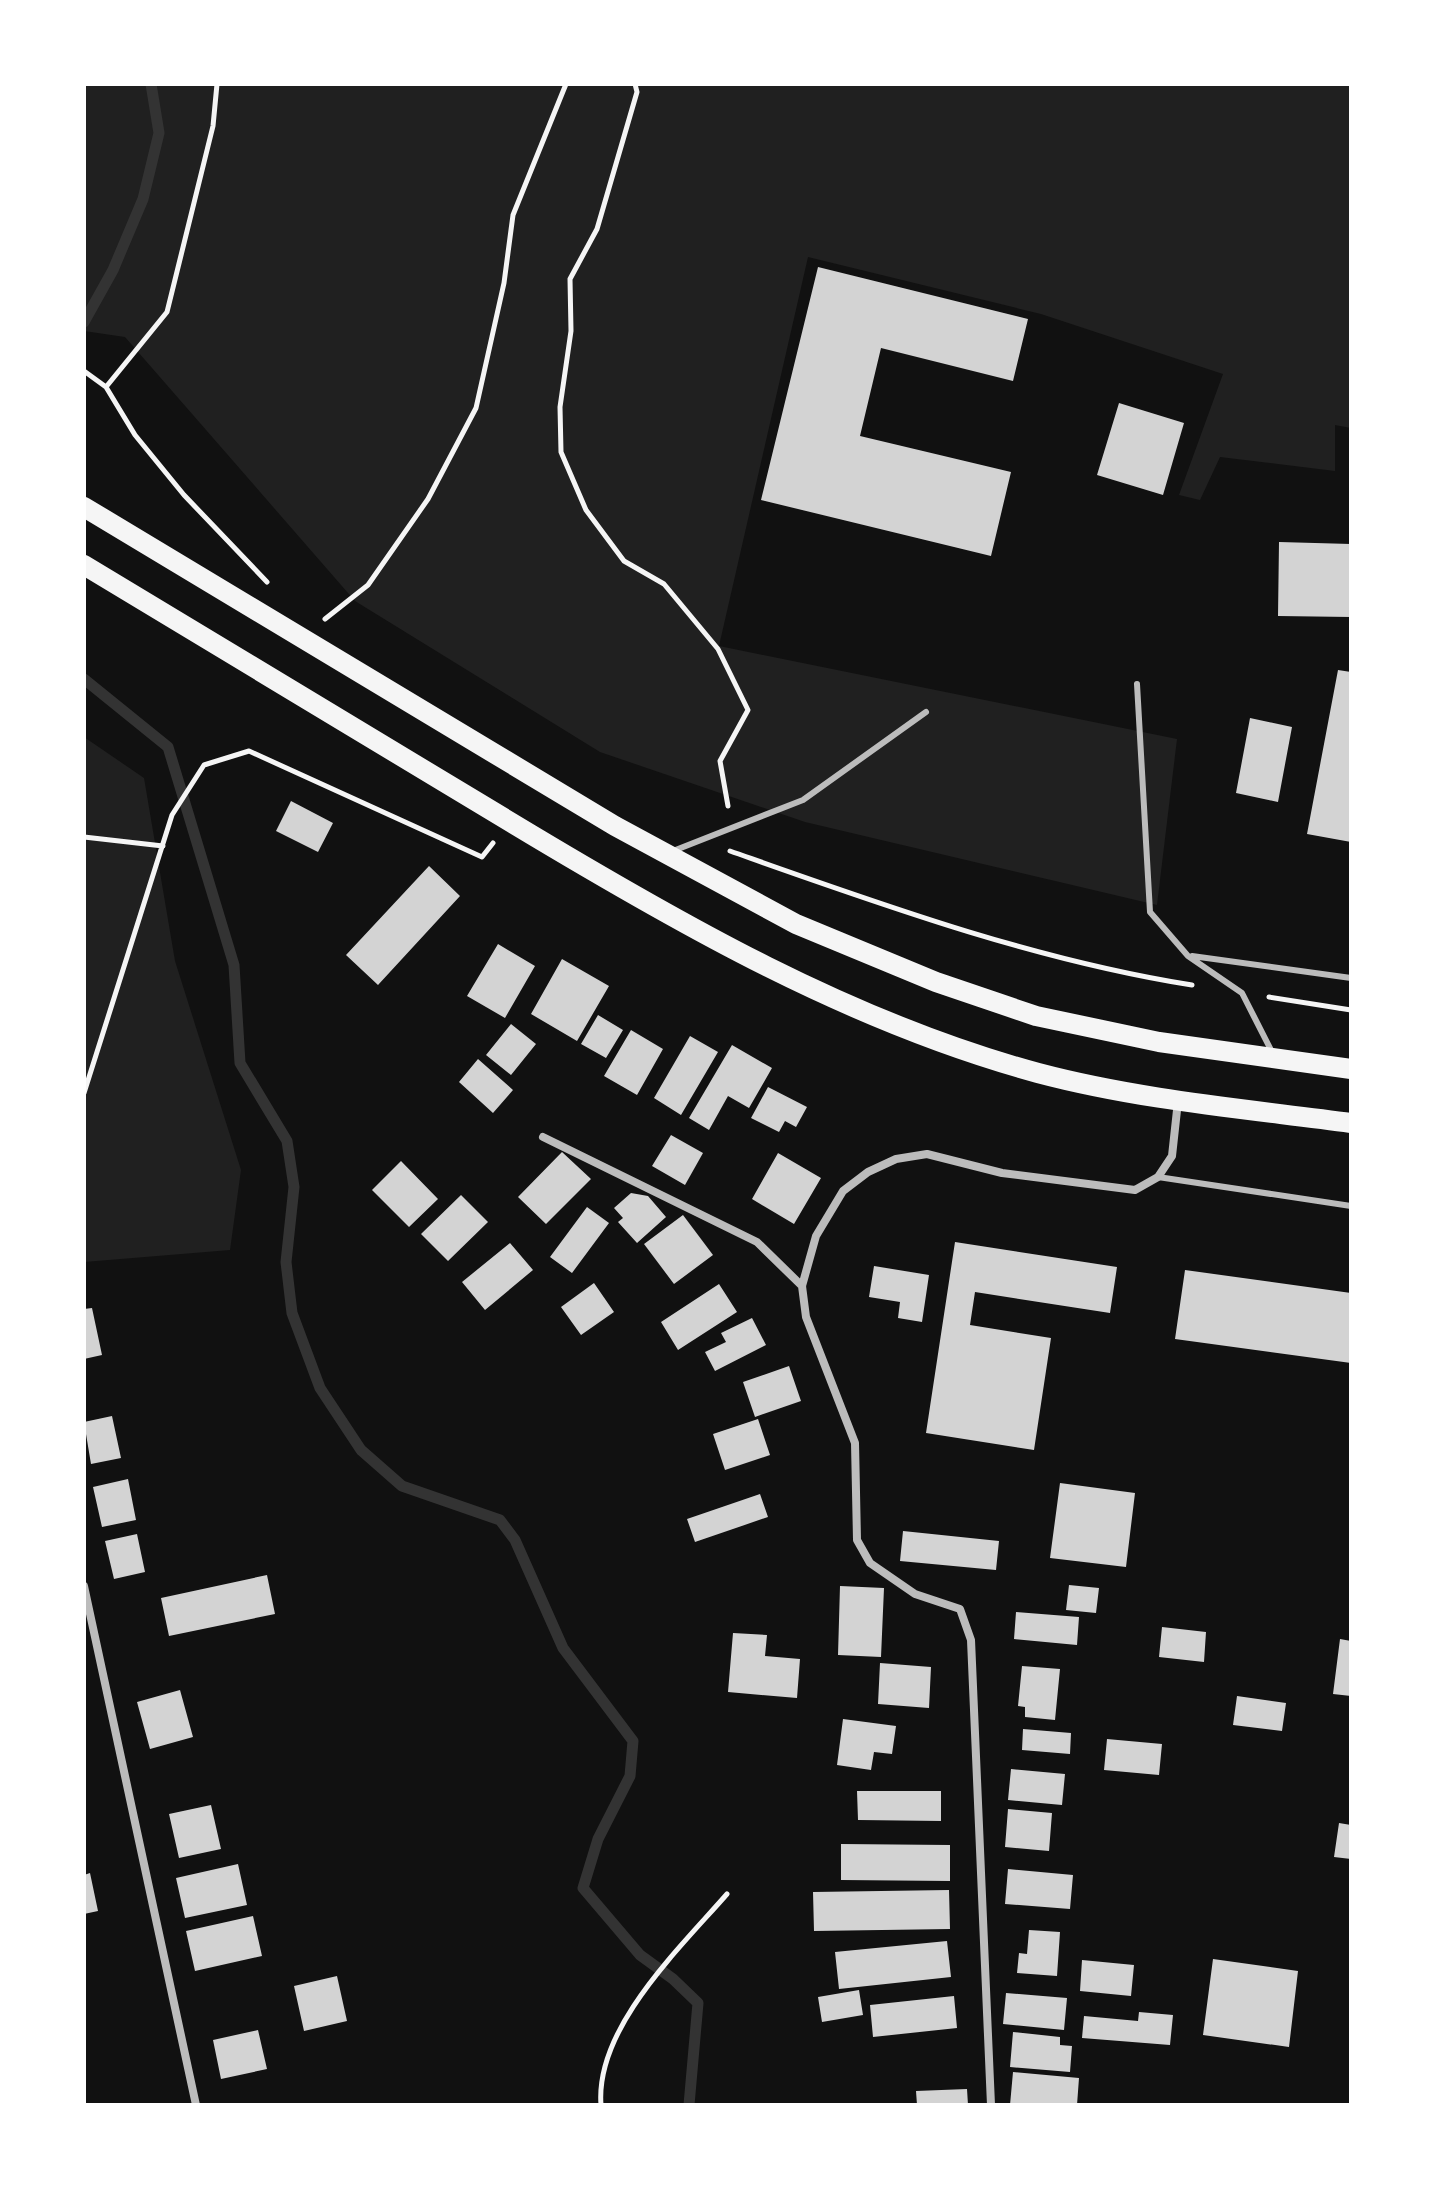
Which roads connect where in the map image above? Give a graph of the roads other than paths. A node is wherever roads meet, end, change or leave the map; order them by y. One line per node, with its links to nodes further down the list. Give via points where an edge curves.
1 (84, 507): 5 (main road)
2 (84, 565): 10 (main road, via 602,878 774,972 914,1030 1037,1072)
3 (1137, 684): 6 (lane, via 1150,912)
4 (926, 712): 5 (lane, via 803,800)
5 (666, 854): 8 (main road, via 796,924 936,982 1036,1016 1159,1042)
6 (1188, 956): 7 (lane); 8 (lane, via 1242,993)
7 (1351, 978)
8 (1275, 1058): 9 (main road)
9 (1351, 1069)
10 (1178, 1100): 11 (main road); 13 (street, via 1172,1156)
11 (1351, 1123)
12 (543, 1137): 15 (street, via 757,1242)
13 (1158, 1177): 14 (lane); 15 (street, via 1135,1190 1002,1173 927,1154 896,1159 843,1191 816,1236)
14 (1351, 1206)
15 (802, 1286): 18 (street, via 806,1317 855,1443 857,1540 870,1563 915,1594 960,1609 971,1640)
16 (84, 1586): 17 (street)
17 (196, 2105)
18 (991, 2105)

